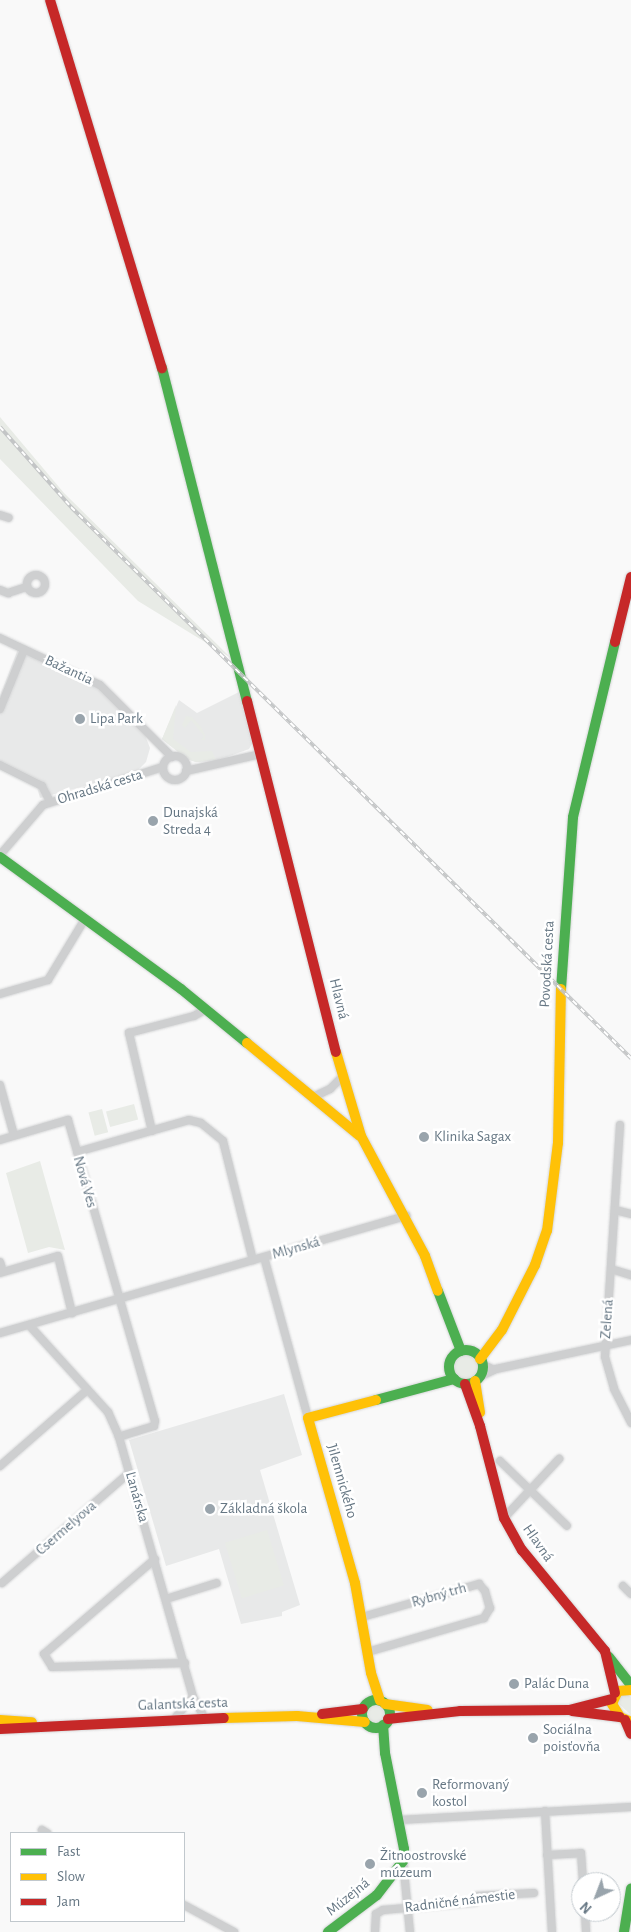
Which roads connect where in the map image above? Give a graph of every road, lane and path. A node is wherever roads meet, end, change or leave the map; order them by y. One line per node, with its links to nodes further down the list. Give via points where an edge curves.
1 (50, 0): 10 (main road, Hlavná, via 148,319)
2 (0, 515): 3 (street)
3 (9, 518)
4 (631, 577): 45 (main road, Povodská cesta, via 573,817 560,1004 558,1143 550,1213 535,1265 502,1330)
5 (27, 588): 6 (street, via 8,593)
6 (0, 590)
7 (0, 638): 8 (street, Bažantia)
8 (24, 650): 9 (street); 11 (street, Bažantia, via 100,685)
9 (0, 709)
10 (260, 754): 14 (street); 20 (main road, Hlavná)
11 (172, 757): 13 (street); 14 (street, via 183,760)
12 (0, 765): 15 (street, via 42,786)
13 (163, 767): 14 (street, via 165,775 171,779 182,777); 15 (street, Ohradská cesta)
14 (186, 771)
15 (50, 802): 16 (street, Ohradská cesta, via 33,814)
16 (0, 856): 17 (main road)
17 (85, 919): 18 (street, via 48,980); 19 (main road)
18 (0, 994)
19 (206, 1009): 22 (main road); 24 (street, via 194,1016 130,1033)
20 (342, 1077): 22 (street, via 330,1089); 26 (main road, Hlavná)
21 (0, 1085): 25 (street)
22 (313, 1097): 26 (main road)
23 (620, 1125): 29 (street, Zelená)
24 (152, 1131): 28 (street); 33 (street, via 194,1119 222,1141)
25 (14, 1135): 27 (street, Nová Ves); 28 (street, Nová Ves, via 68,1120)
26 (361, 1136): 31 (main road, Hlavná)
27 (0, 1140)
28 (77, 1152): 38 (street, Nová Ves)
29 (615, 1210): 30 (street); 35 (street, Zelená)
30 (631, 1214)
31 (406, 1216): 32 (street, Mlynská); 44 (main road, Hlavná, via 437,1282)
32 (264, 1257): 33 (street); 52 (street, Mlynská)
33 (253, 1260): 38 (street)
34 (0, 1262): 36 (street)
35 (610, 1269): 37 (street); 43 (street, Zelená)
36 (1, 1272): 39 (street, via 58,1256)
37 (631, 1275)
38 (119, 1299): 39 (street); 54 (street, Nová Ves, via 154,1426)
39 (72, 1313): 40 (street)
40 (29, 1325): 41 (street); 51 (street, Ľanárska)
41 (0, 1333)
42 (631, 1340): 43 (street)
43 (605, 1344): 47 (street); 53 (street, Zelená, via 607,1370)
44 (461, 1351): 45 (main road); 46 (main road, via 452,1357)
45 (479, 1358): 47 (street); 49 (main road)
46 (449, 1367): 48 (main road); 50 (main road)
47 (494, 1370): 49 (street)
48 (454, 1380): 49 (main road); 50 (main road)
49 (473, 1380): 60 (main road, Hlavná, via 480,1426)
50 (427, 1385): 52 (main road)
51 (87, 1390): 54 (street, Ľanárska, via 108,1412); 57 (street)
52 (308, 1418): 68 (main road, Jilemnického)
53 (631, 1423)
54 (119, 1437): 58 (street, Ľanárska)
55 (559, 1459): 59 (street)
56 (500, 1461): 59 (street)
57 (0, 1466)
58 (129, 1473): 62 (street, Ľanárska); 63 (street, Csermelyova)
59 (530, 1490): 60 (street); 61 (street)
60 (504, 1518): 70 (main road, Hlavná, via 522,1550 587,1624)
61 (567, 1526)
62 (155, 1559): 67 (street, Ľanárska); 71 (street, via 44,1654 52,1667)
63 (2, 1583)
64 (217, 1584): 67 (street)
65 (623, 1586): 66 (street)
66 (631, 1594)
67 (166, 1599): 71 (street, Ľanárska)
68 (362, 1617): 69 (main road, Jilemnického); 69 (street, Rybný trh, via 479,1584 485,1591 490,1608 484,1618)
69 (368, 1652): 72 (main road, Jilemnického)
70 (609, 1658): 73 (main road, Hlavná); 75 (main road)
71 (185, 1663): 76 (street, Ľanárska)
72 (371, 1673): 77 (main road, Jilemnického); 78 (main road, Jilemnického)
73 (631, 1685)
74 (631, 1690): 75 (main road)
75 (613, 1696): 79 (main road); 85 (main road, via 613,1709)
76 (193, 1697): 82 (street); 83 (street, Ľanárska)
77 (382, 1703): 78 (main road, Galantská cesta); 80 (main road); 86 (main road, Jilemnického)
78 (365, 1706): 81 (main road, Galantská cesta); 88 (main road, Jilemnického)
79 (569, 1710): 80 (main road); 85 (main road)
80 (441, 1712): 86 (main road)
81 (308, 1716): 83 (main road, Galantská cesta); 88 (main road, Galantská cesta)
82 (174, 1719): 83 (main road, Galantská cesta); 87 (main road, Galantská cesta)
83 (205, 1719)
84 (0, 1720): 87 (main road, Galantská cesta)
85 (625, 1720): 90 (main road)
86 (386, 1722): 88 (main road, Galantská cesta); 91 (main road)
87 (58, 1724): 89 (main road, Galantská cesta)
88 (368, 1724): 91 (main road)
89 (0, 1729)
90 (631, 1734)
91 (385, 1753): 94 (main road)
92 (631, 1807): 93 (street)
93 (545, 1811): 94 (street); 95 (street)
94 (399, 1820): 96 (main road)
95 (547, 1856): 97 (street, via 581,1853); 107 (street)
96 (403, 1861): 101 (street); 102 (main road, Múzejná, via 377,1895)
97 (582, 1872)
98 (631, 1889): 108 (main road)
99 (534, 1893): 101 (street, Radničné námestie, via 477,1896 475,1902)
100 (185, 1906): 103 (street)
101 (408, 1908): 105 (street, Radničné námestie, via 378,1912); 106 (street)
102 (340, 1928): 104 (main road, Múzejná)
103 (234, 1932)
104 (328, 1932)
105 (375, 1932)
106 (410, 1932)
107 (552, 1932)
108 (624, 1932)

